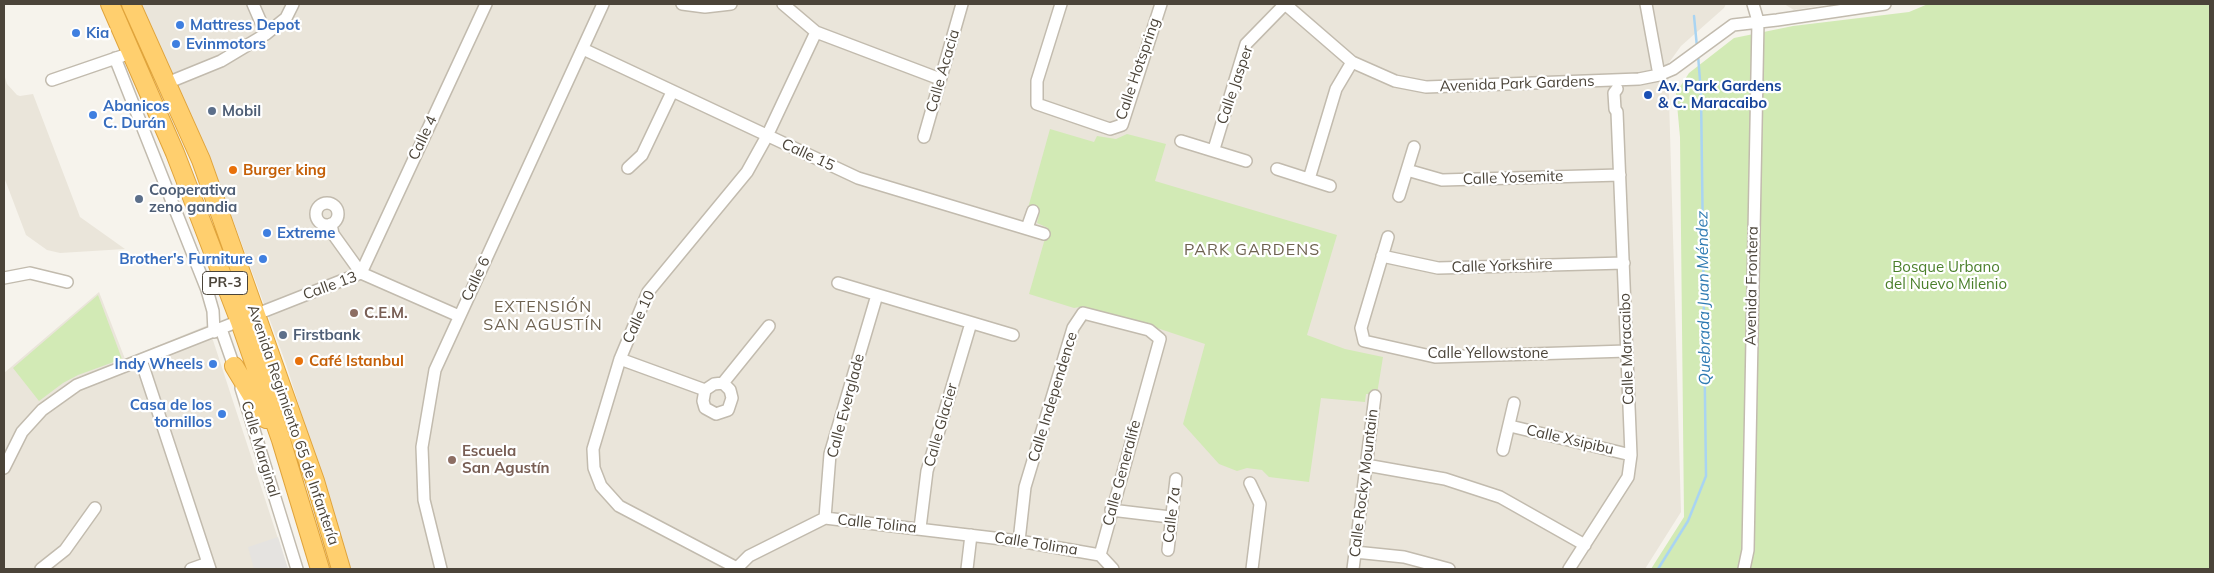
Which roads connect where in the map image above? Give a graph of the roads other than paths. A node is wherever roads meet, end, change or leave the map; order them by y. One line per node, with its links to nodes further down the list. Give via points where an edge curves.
1 (110, 4): 21 (highway, Avenida Regimiento 65 de Infantería / PR-3)
2 (131, 4): 27 (highway, Avenida Regimiento 65 de Infantería / PR-3)
3 (253, 4): 19 (street)
4 (293, 4): 19 (street, via 286,18)
5 (486, 4): 50 (street, Calle 4)
6 (603, 4): 20 (street, Calle 6)
7 (682, 4): 8 (street, via 705,8)
8 (731, 4)
9 (783, 4): 18 (street)
10 (962, 4): 25 (street, Calle Acacia)
11 (1061, 4): 12 (street, Calle Hotspring, via 1037,81 1037,104 1110,128 1122,125)
12 (1161, 4)
13 (1285, 4): 23 (street, Avenida Park Gardens); 34 (street, Calle Jasper, via 1246,44)
14 (1646, 4): 24 (street)
15 (1753, 4): 17 (street, Avenida Frontera)
16 (1885, 4): 17 (street, Avenida Park Gardens)
17 (1758, 21): 24 (street, Avenida Park Gardens, via 1733,25); 103 (street, Avenida Frontera, via 1748,550)
18 (816, 32): 25 (street); 30 (street, Calle 10)
19 (266, 34): 27 (street, via 221,61)
20 (583, 49): 29 (street, Calle 15); 55 (street, Calle 6)
21 (132, 52): 22 (street); 56 (highway, Avenida Regimiento 65 de Infantería / PR-3)
22 (115, 58): 26 (street); 59 (street, Calle Marginal, via 207,290)
23 (1352, 62): 28 (street, Avenida Park Gardens, via 1395,81 1426,87); 40 (street, via 1336,88)
24 (1660, 76): 28 (street, Avenida Park Gardens)
25 (940, 79): 31 (street, Calle Acacia)
26 (52, 80)
27 (167, 83): 56 (highway, Avenida Regimiento 65 de Infantería / PR-3, via 201,160)
28 (1617, 85): 39 (street, Calle Maracaibo, via 1620,94 1620,110 1617,112)
29 (672, 92): 30 (street, Calle 15); 36 (street, via 642,155)
30 (767, 136): 45 (street, Calle 15, via 858,178); 62 (street, Calle 10, via 747,172 648,292)
31 (924, 137)
32 (1181, 140): 34 (street)
33 (1414, 147): 38 (street)
34 (1214, 149): 35 (street)
35 (1246, 160)
36 (628, 168)
37 (1277, 169): 40 (street)
38 (1407, 170): 39 (street, Calle Yosemite, via 1442,180); 42 (street)
39 (1620, 175): 49 (street, Calle Maracaibo)
40 (1309, 179): 41 (street)
41 (1330, 186)
42 (1399, 196)
43 (1033, 211): 45 (street)
44 (331, 224): 50 (street, via 333,234)
45 (1027, 228): 46 (street, Calle 15)
46 (1044, 234)
47 (1388, 238): 48 (street)
48 (1382, 256): 49 (street, Calle Yorkshire, via 1438,268); 61 (street, Calle Yellowstone, via 1361,328 1364,341 1435,357)
49 (1624, 263): 61 (street, Calle Maracaibo)
50 (361, 273): 55 (street, Calle 13); 56 (street, Calle 13)
51 (4, 278): 52 (street, via 30,273)
52 (67, 282)
53 (838, 283): 54 (street)
54 (877, 295): 57 (street); 81 (street, Calle Everglade, via 830,454)
55 (459, 316): 95 (street, Calle 6, via 436,370 422,447 424,500)
56 (248, 318): 59 (street, Calle 13); 71 (highway, Avenida Regimiento 65 de Infantería / PR-3); 94 (highway, Avenida Regimiento 65 de Infantería / PR-3, via 315,481)
57 (971, 323): 60 (street); 82 (street, Calle Glacier, via 927,471)
58 (769, 326): 66 (street)
59 (218, 330): 63 (street, Calle 13); 64 (street, Calle Marginal)
60 (1012, 335)
61 (1627, 350): 73 (street, Calle Maracaibo)
62 (620, 359): 67 (street); 96 (street, Calle 10, via 593,449 594,468 601,486 619,506)
63 (141, 360): 75 (street, Calle 13, via 77,385 42,410 22,432); 89 (street)
64 (234, 366): 71 (highway); 92 (street, Calle Marginal)
65 (1150, 374): 79 (street, Calle Generalife); 84 (street, Calle Independence, via 1160,339 1149,330 1083,313 1073,328 1025,487)
66 (723, 383): 67 (street); 67 (street, via 732,398 728,410 716,414 705,408)
67 (705, 390)
68 (1375, 396): 74 (street, Calle Rocky Mountain)
69 (1514, 403): 70 (street, Calle Xsipibu)
70 (1510, 426): 72 (street, Calle Xsipibu); 73 (street, Calle Xsipibu)
71 (281, 440): 93 (highway, Avenida Regimiento 65 de Infantería / PR-3)
72 (1503, 450)
73 (1631, 455): 85 (street, Calle Maracaibo, via 1628,477)
74 (1366, 465): 85 (street, via 1445,478 1500,497); 87 (street, Calle Rocky Mountain)
75 (4, 468)
76 (1176, 479): 80 (street, Calle 7a)
77 (1250, 482): 99 (street, via 1260,504)
78 (96, 508): 90 (street, via 65,550)
79 (1111, 510): 80 (street, Calle 7a); 88 (street, Calle Generalife)
80 (1170, 517): 86 (street, Calle 7a)
81 (825, 518): 82 (street, Calle Tolina); 96 (street, Calle Tolina, via 749,556)
82 (920, 528): 83 (street, Calle Tolina)
83 (971, 535): 84 (street, Calle Tolima); 97 (street)
84 (1019, 540): 88 (street, Calle Tolima)
85 (1585, 544): 102 (street, Calle Maracaibo)
86 (1168, 550)
87 (1355, 552): 100 (street, Calle Rocky Mountain); 101 (street, via 1404,557)
88 (1100, 555): 98 (street)
89 (209, 566): 91 (street)
90 (41, 569)
91 (191, 569)
92 (297, 569)
93 (320, 569)
94 (340, 569)
95 (441, 569)
96 (736, 569)
97 (967, 569)
98 (1113, 569)
99 (1252, 569)
100 (1353, 569)
101 (1449, 569)
102 (1569, 569)
103 (1744, 569)

